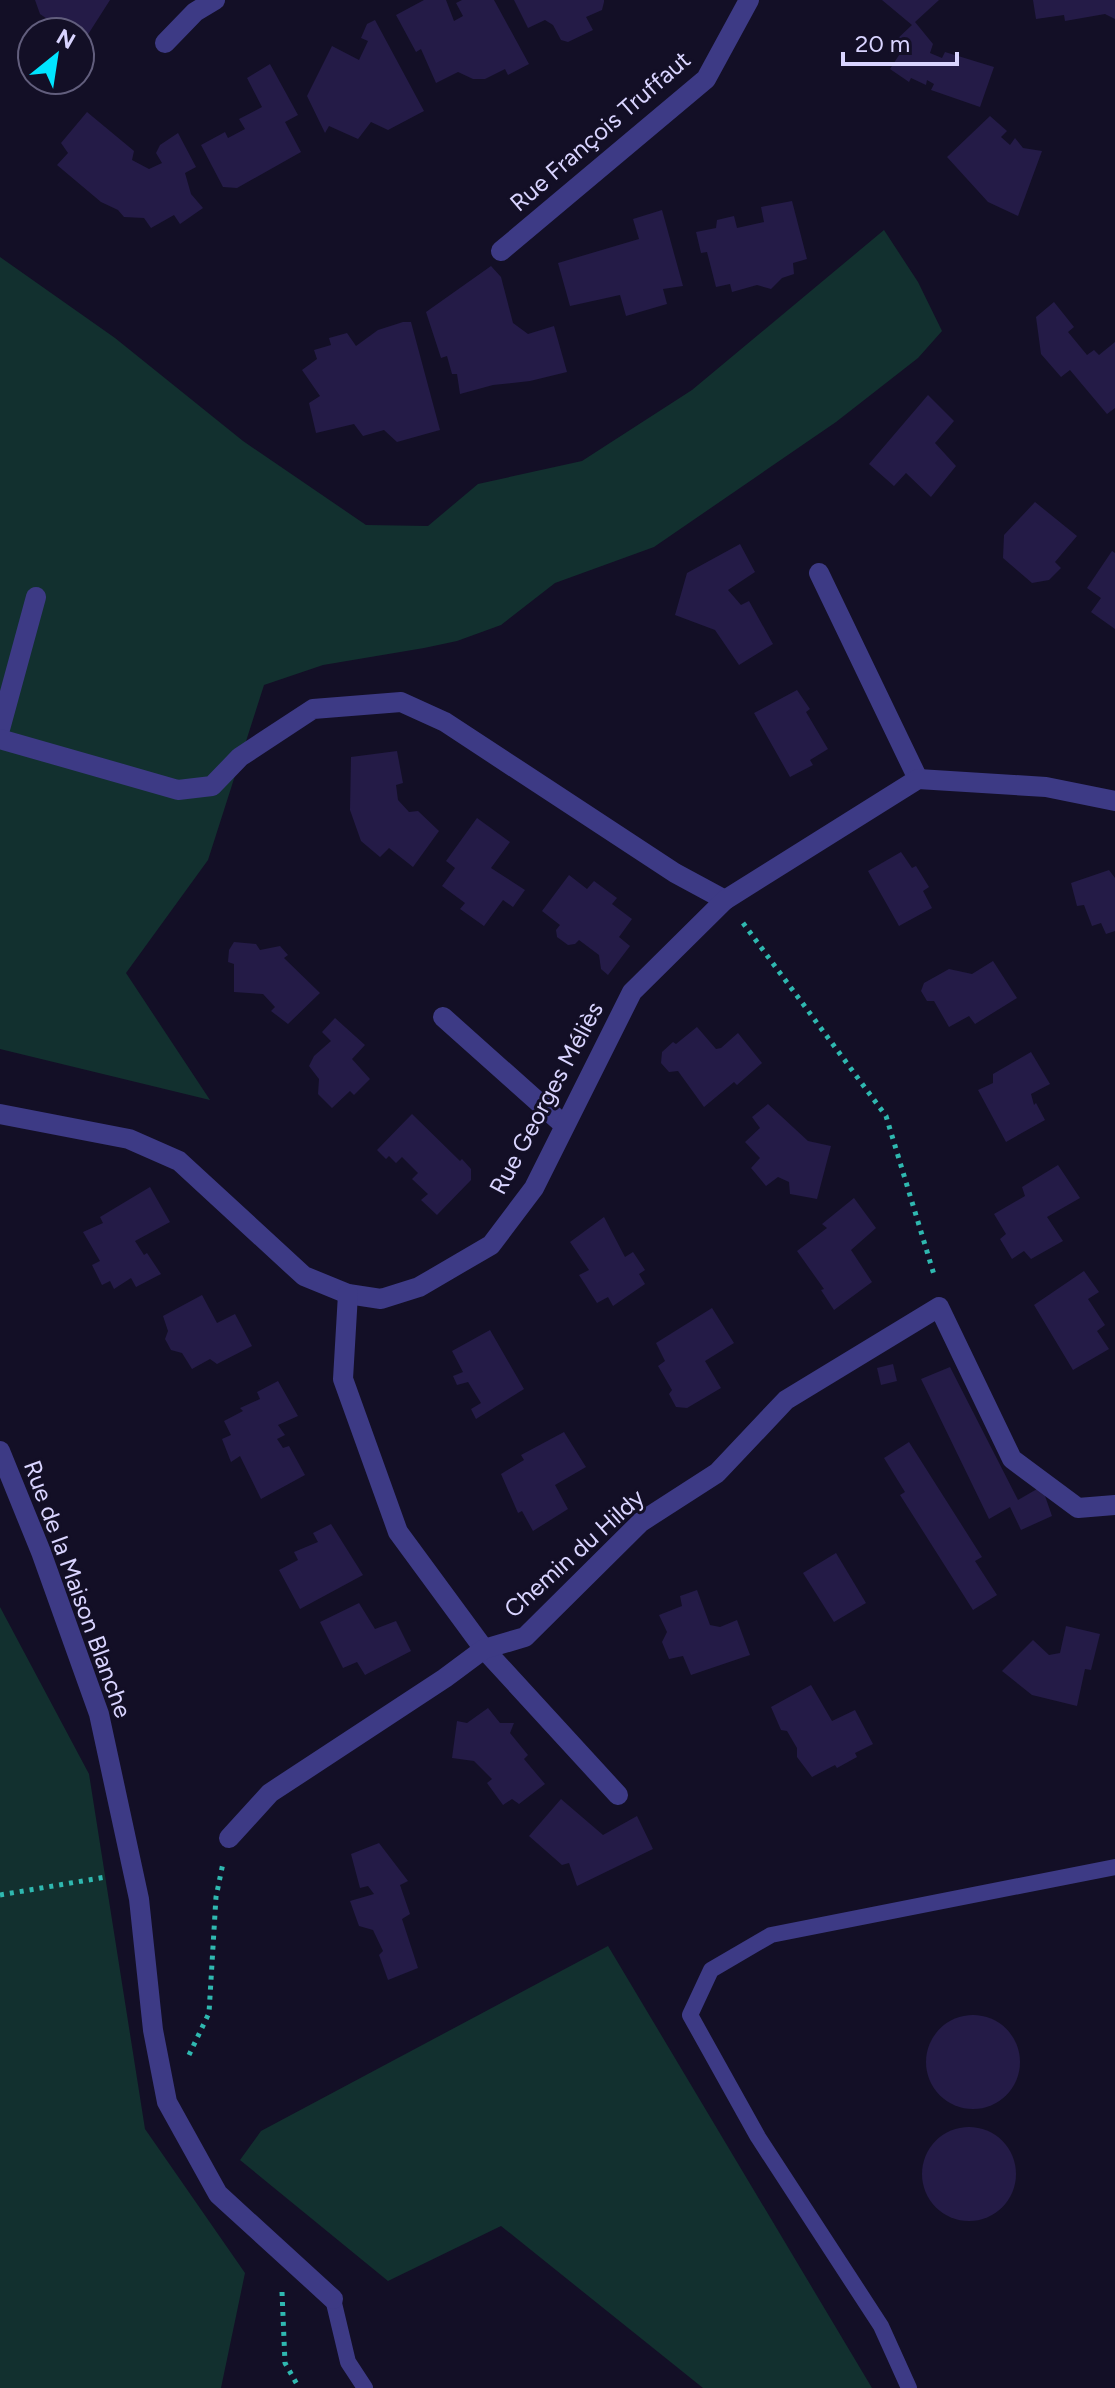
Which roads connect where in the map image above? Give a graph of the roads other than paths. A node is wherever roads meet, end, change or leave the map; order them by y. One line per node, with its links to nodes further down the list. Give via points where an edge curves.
1 (215, 0): 3 (street)
2 (749, 0): 4 (street, Rue François Truffaut, via 706,79)
3 (165, 43)
4 (501, 251)
5 (819, 573): 9 (street)
6 (36, 597): 7 (street)
7 (0, 729)
8 (0, 739): 11 (street, via 178,790 212,786 240,757 313,709 401,702 445,722 675,873)
9 (918, 779): 10 (street, via 1046,787); 11 (street, Rue Georges Méliès)
10 (1115, 801)
11 (725, 900): 14 (street, Rue Georges Méliès, via 632,992)
12 (443, 1017): 14 (street)
13 (0, 1114): 15 (street, Rue Georges Méliès, via 129,1139 179,1161 304,1276)
14 (564, 1125): 15 (street, Rue Georges Méliès, via 534,1188 491,1245 419,1287 381,1299)
15 (348, 1294): 18 (street, via 343,1379 398,1532)
16 (0, 1451): 22 (street, Rue de la Maison Blanche, via 99,1714 139,1899 153,2030 167,2102 218,2194)
17 (1115, 1505): 18 (street, Chemin du Hildy, via 1078,1508 1012,1459 939,1307 786,1400 717,1473 641,1522 525,1637)
18 (484, 1649): 19 (street); 20 (street, Chemin du Hildy, via 270,1793)
19 (618, 1795)
20 (229, 1838)
21 (1115, 1867): 24 (lane, via 771,1935 711,1970 690,2015 758,2137 881,2326)
22 (333, 2299): 23 (lane, Rue de la Maison Blanche, via 348,2362)
23 (365, 2388)
24 (909, 2388)

